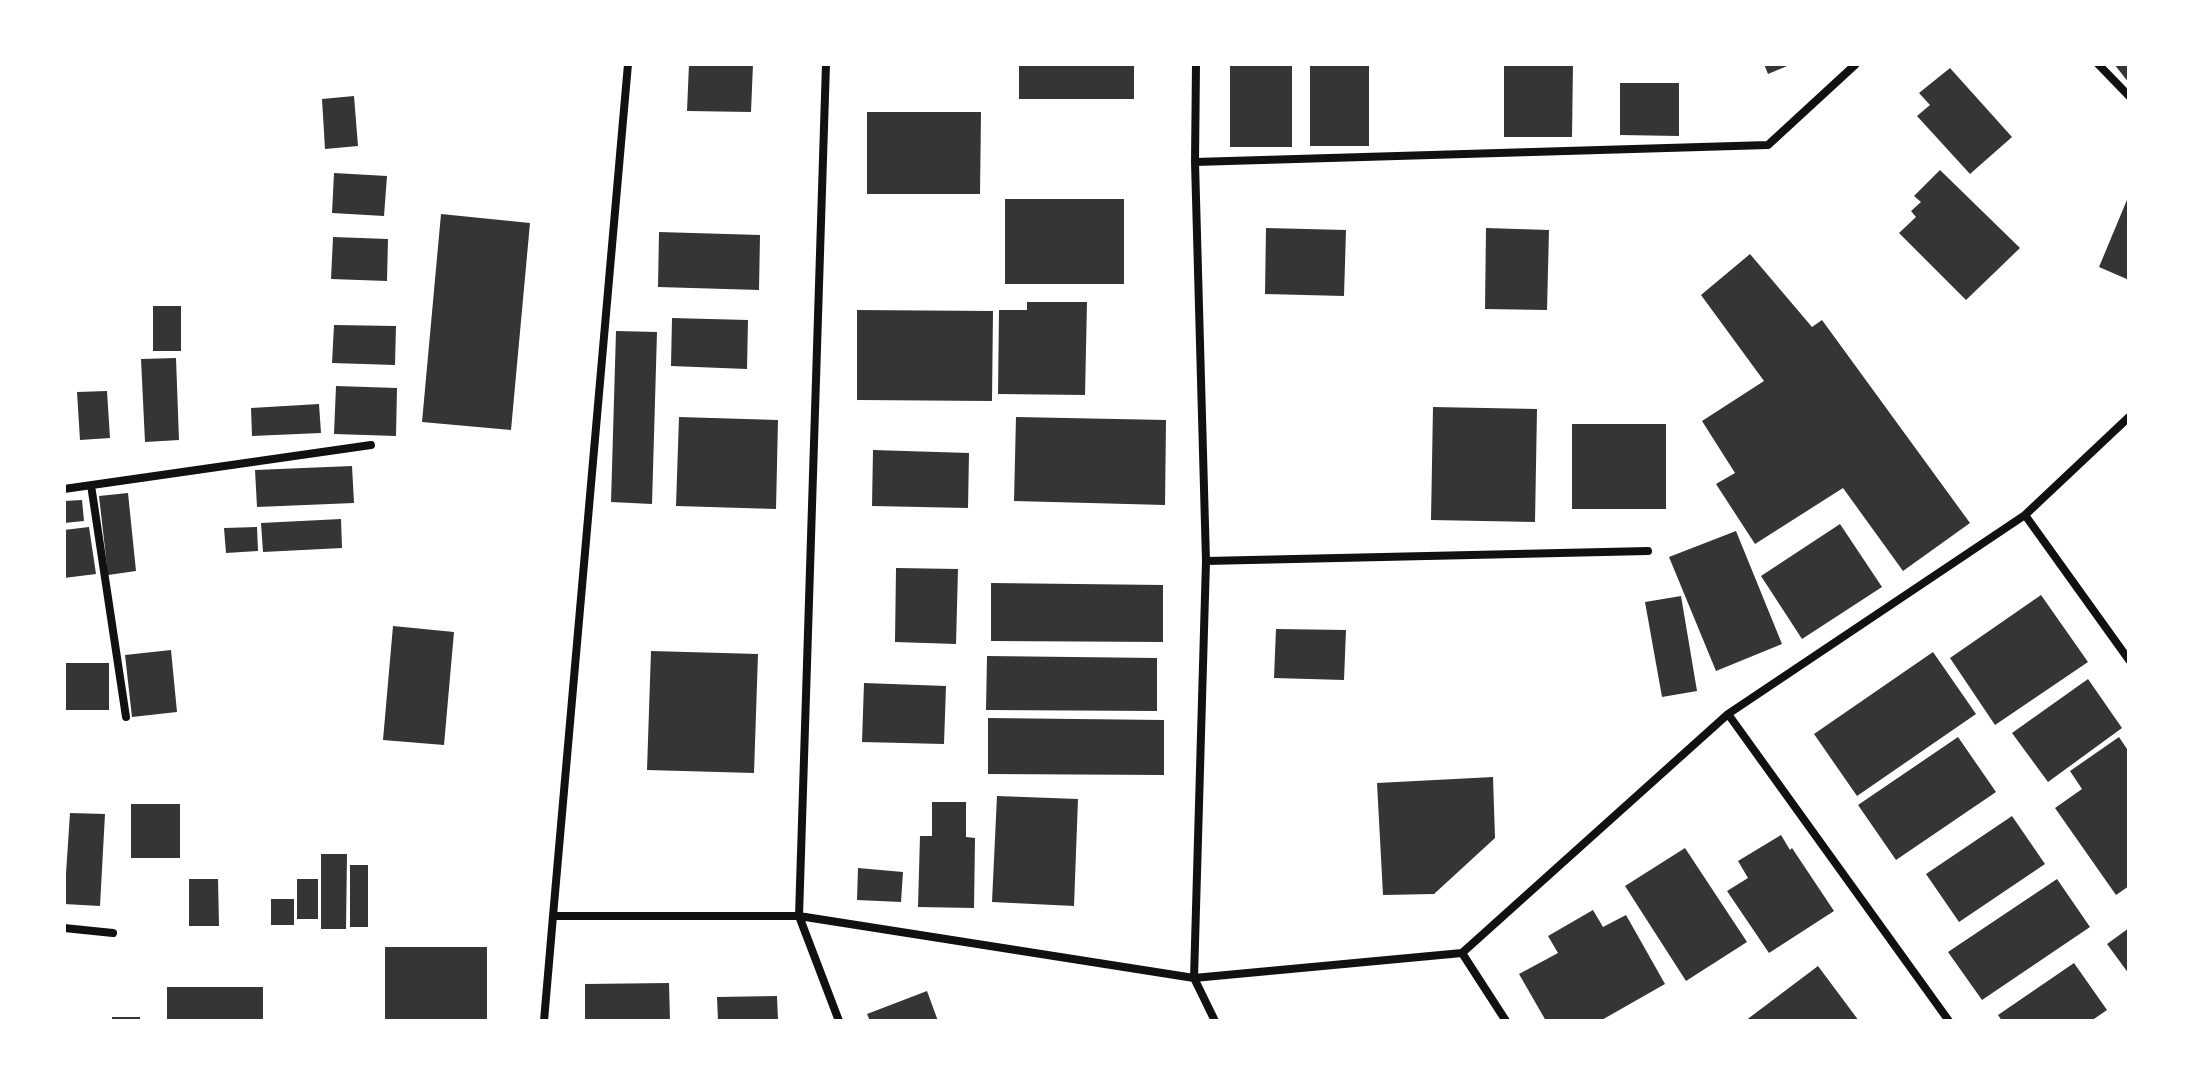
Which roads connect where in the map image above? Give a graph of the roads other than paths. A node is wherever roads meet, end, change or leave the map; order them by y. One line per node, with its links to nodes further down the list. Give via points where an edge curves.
1 (628, 64): 18 (street)
2 (826, 64): 19 (street)
3 (1196, 64): 7 (street)
4 (1856, 64): 7 (street, via 1768,145)
5 (2098, 64): 6 (street)
6 (2129, 96)
7 (1195, 162): 14 (street)
8 (2129, 417): 12 (street)
9 (371, 445): 10 (street)
10 (91, 485): 11 (street); 17 (street)
11 (64, 489)
12 (2025, 515): 15 (street); 16 (street)
13 (1648, 551): 14 (street)
14 (1206, 561): 23 (street)
15 (2129, 660)
16 (1728, 714): 22 (street); 28 (street)
17 (126, 717)
18 (553, 916): 19 (street); 24 (street)
19 (799, 916): 23 (street); 25 (street)
20 (64, 928): 21 (street)
21 (113, 933)
22 (1462, 953): 23 (street); 27 (street)
23 (1194, 978): 26 (street)
24 (544, 1021)
25 (839, 1021)
26 (1215, 1021)
27 (1506, 1021)
28 (1949, 1021)

